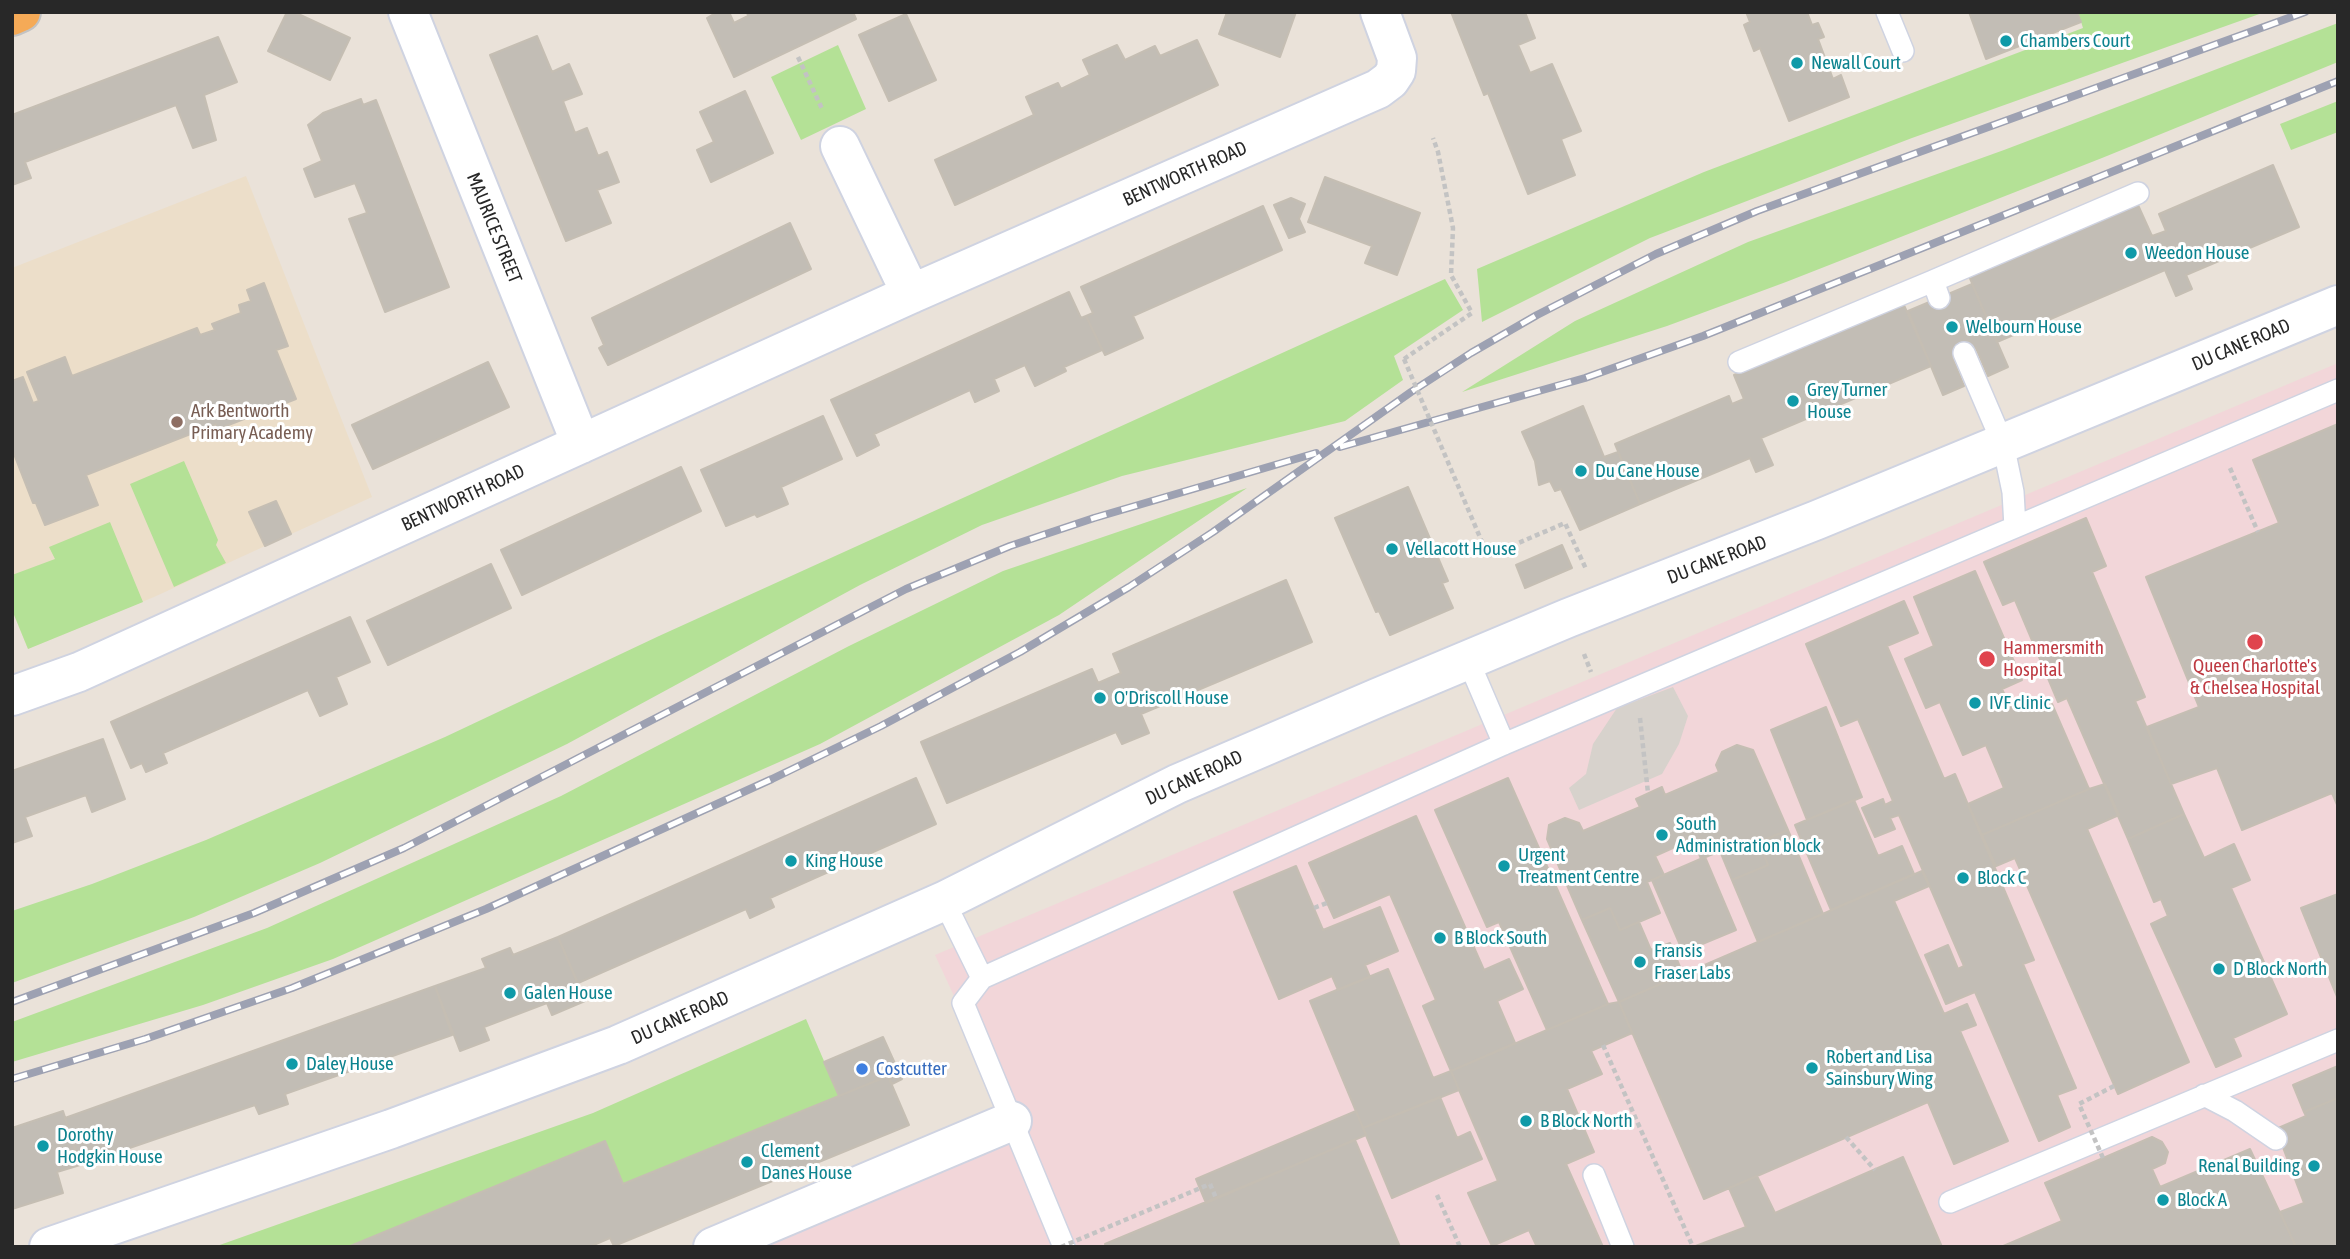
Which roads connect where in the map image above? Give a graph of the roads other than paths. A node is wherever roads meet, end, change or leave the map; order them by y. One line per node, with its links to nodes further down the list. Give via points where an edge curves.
1 (21, 12): 5 (highway)
2 (408, 12): 14 (street, MAURICE STREET)
3 (1380, 12): 9 (street, BENTWORTH ROAD, via 1397,58 1396,71 1378,89)
4 (1887, 12): 6 (lane)
5 (12, 16)
6 (1903, 51)
7 (840, 146): 9 (street)
8 (2138, 193): 12 (lane, via 1936,289)
9 (911, 295): 14 (street, BENTWORTH ROAD)
10 (2338, 305): 15 (street, DU CANE ROAD)
11 (1964, 353): 15 (lane)
12 (1739, 362)
13 (2338, 390): 16 (lane)
14 (581, 444): 18 (street, BENTWORTH ROAD, via 79,672)
15 (2003, 444): 16 (lane); 17 (street, DU CANE ROAD)
16 (2015, 527): 19 (lane)
17 (1468, 660): 19 (lane); 20 (street, DU CANE ROAD, via 1177,784)
18 (12, 696)
19 (1504, 744): 21 (lane)
20 (944, 901): 21 (lane); 28 (street, DU CANE ROAD, via 618,1045)
21 (982, 978): 24 (lane, via 963,1003)
22 (2338, 1040): 23 (lane)
23 (2204, 1095): 25 (lane); 27 (lane)
24 (1012, 1121): 29 (street); 30 (lane)
25 (2276, 1139)
26 (1594, 1175): 31 (lane)
27 (1950, 1202)
28 (49, 1247)
29 (713, 1247)
30 (1063, 1247)
31 (1623, 1247)

